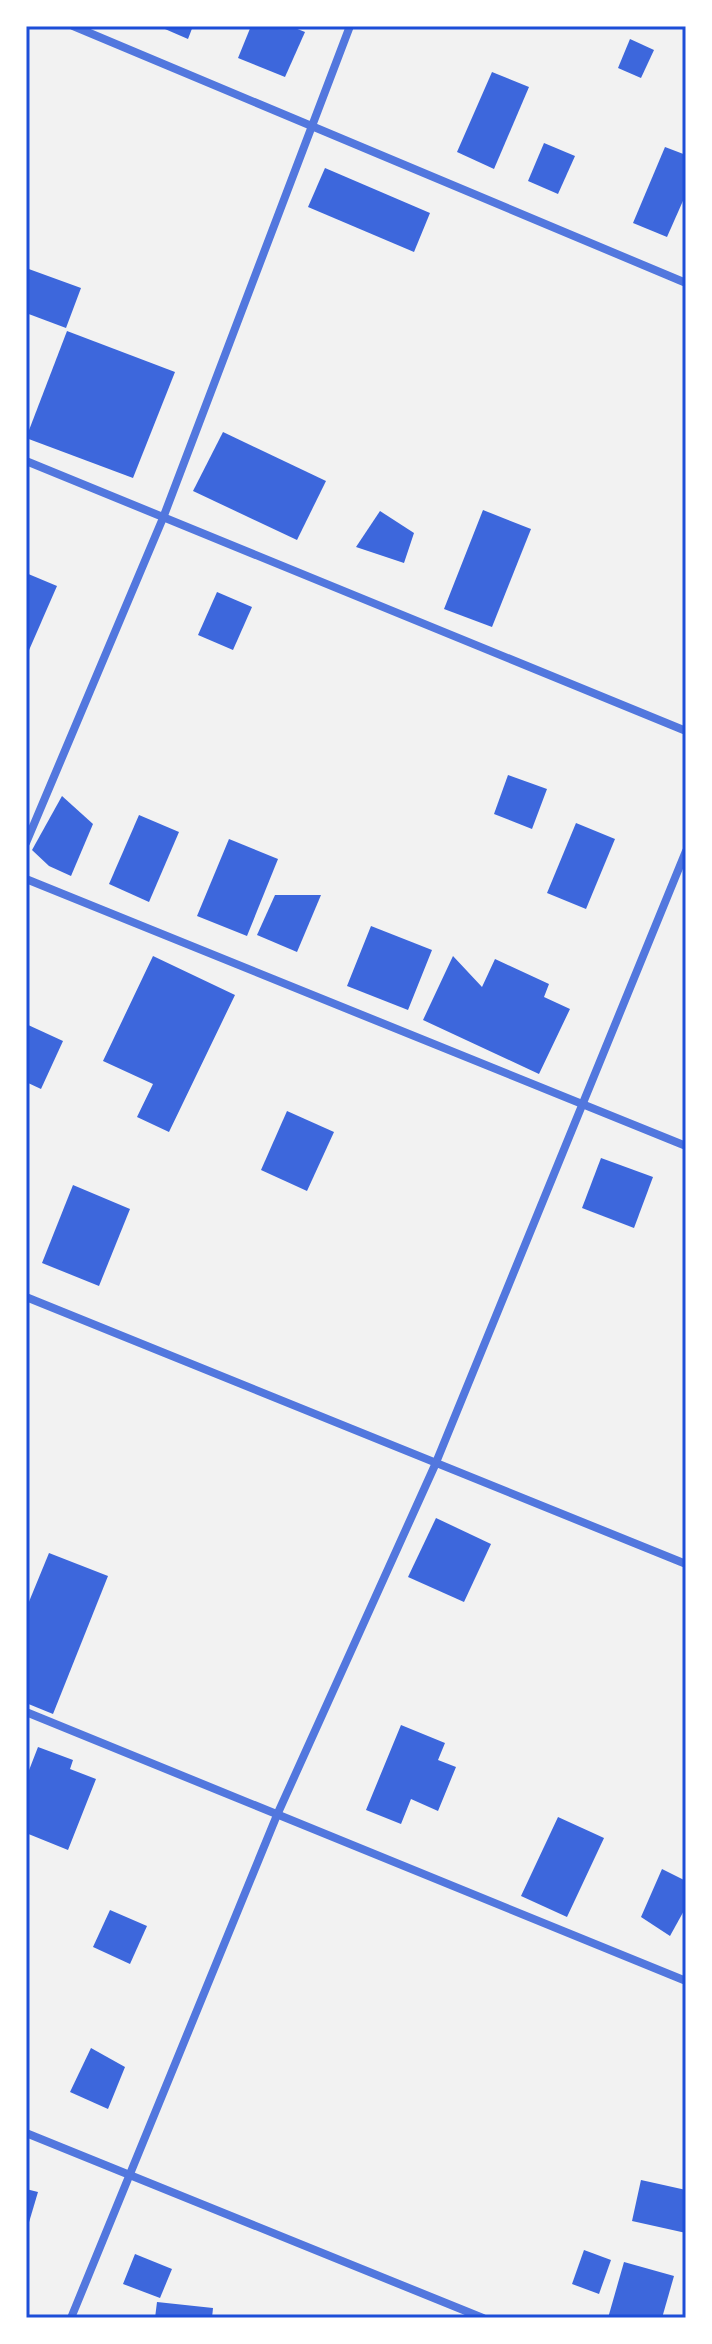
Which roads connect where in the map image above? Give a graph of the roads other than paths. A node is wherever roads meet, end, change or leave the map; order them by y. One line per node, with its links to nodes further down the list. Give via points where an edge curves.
1 (73, 26): 3 (street)
2 (350, 26): 3 (street)
3 (310, 127): 4 (street); 6 (street)
4 (686, 283)
5 (26, 461): 6 (street)
6 (163, 518): 7 (street); 8 (street)
7 (686, 731)
8 (26, 843)
9 (686, 851): 11 (street)
10 (26, 879): 11 (street)
11 (581, 1104): 12 (street); 14 (street)
12 (686, 1146)
13 (26, 1297): 14 (street)
14 (435, 1465): 15 (street); 17 (street)
15 (686, 1564)
16 (26, 1712): 17 (street)
17 (277, 1815): 18 (street); 20 (street)
18 (686, 1981)
19 (26, 2133): 20 (street)
20 (129, 2174): 21 (street); 22 (street)
21 (71, 2318)
22 (483, 2318)

